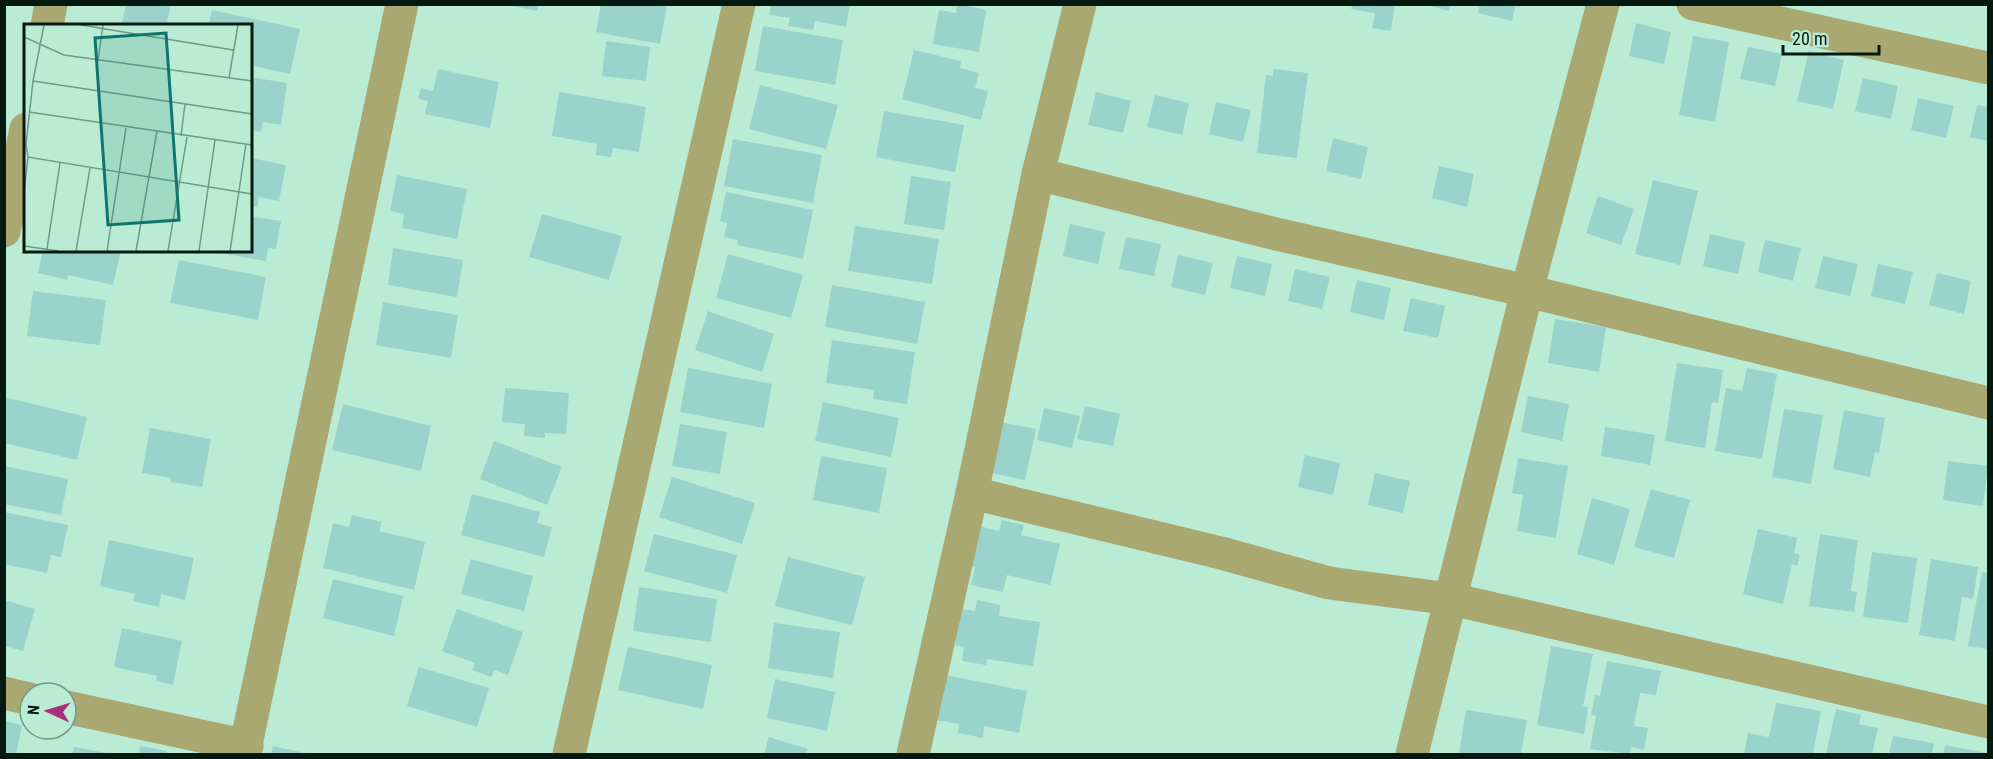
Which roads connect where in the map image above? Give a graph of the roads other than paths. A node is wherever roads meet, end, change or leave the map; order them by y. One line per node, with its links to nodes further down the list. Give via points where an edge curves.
1 (51, 4): 7 (street)
2 (402, 4): 18 (street)
3 (739, 4): 19 (street)
4 (1080, 4): 10 (street)
5 (1603, 4): 12 (street)
6 (1693, 4): 8 (street)
7 (47, 24)
8 (1989, 68)
9 (24, 138): 11 (street)
10 (1038, 174): 12 (street); 14 (street)
11 (4, 231)
12 (1527, 291): 13 (street); 15 (street)
13 (1989, 403)
14 (972, 493): 15 (street, via 1329,582); 20 (street)
15 (1451, 599): 17 (street); 21 (street)
16 (78, 710): 18 (street)
17 (1989, 722)
18 (245, 750)
19 (569, 754)
20 (913, 754)
21 (1412, 754)

